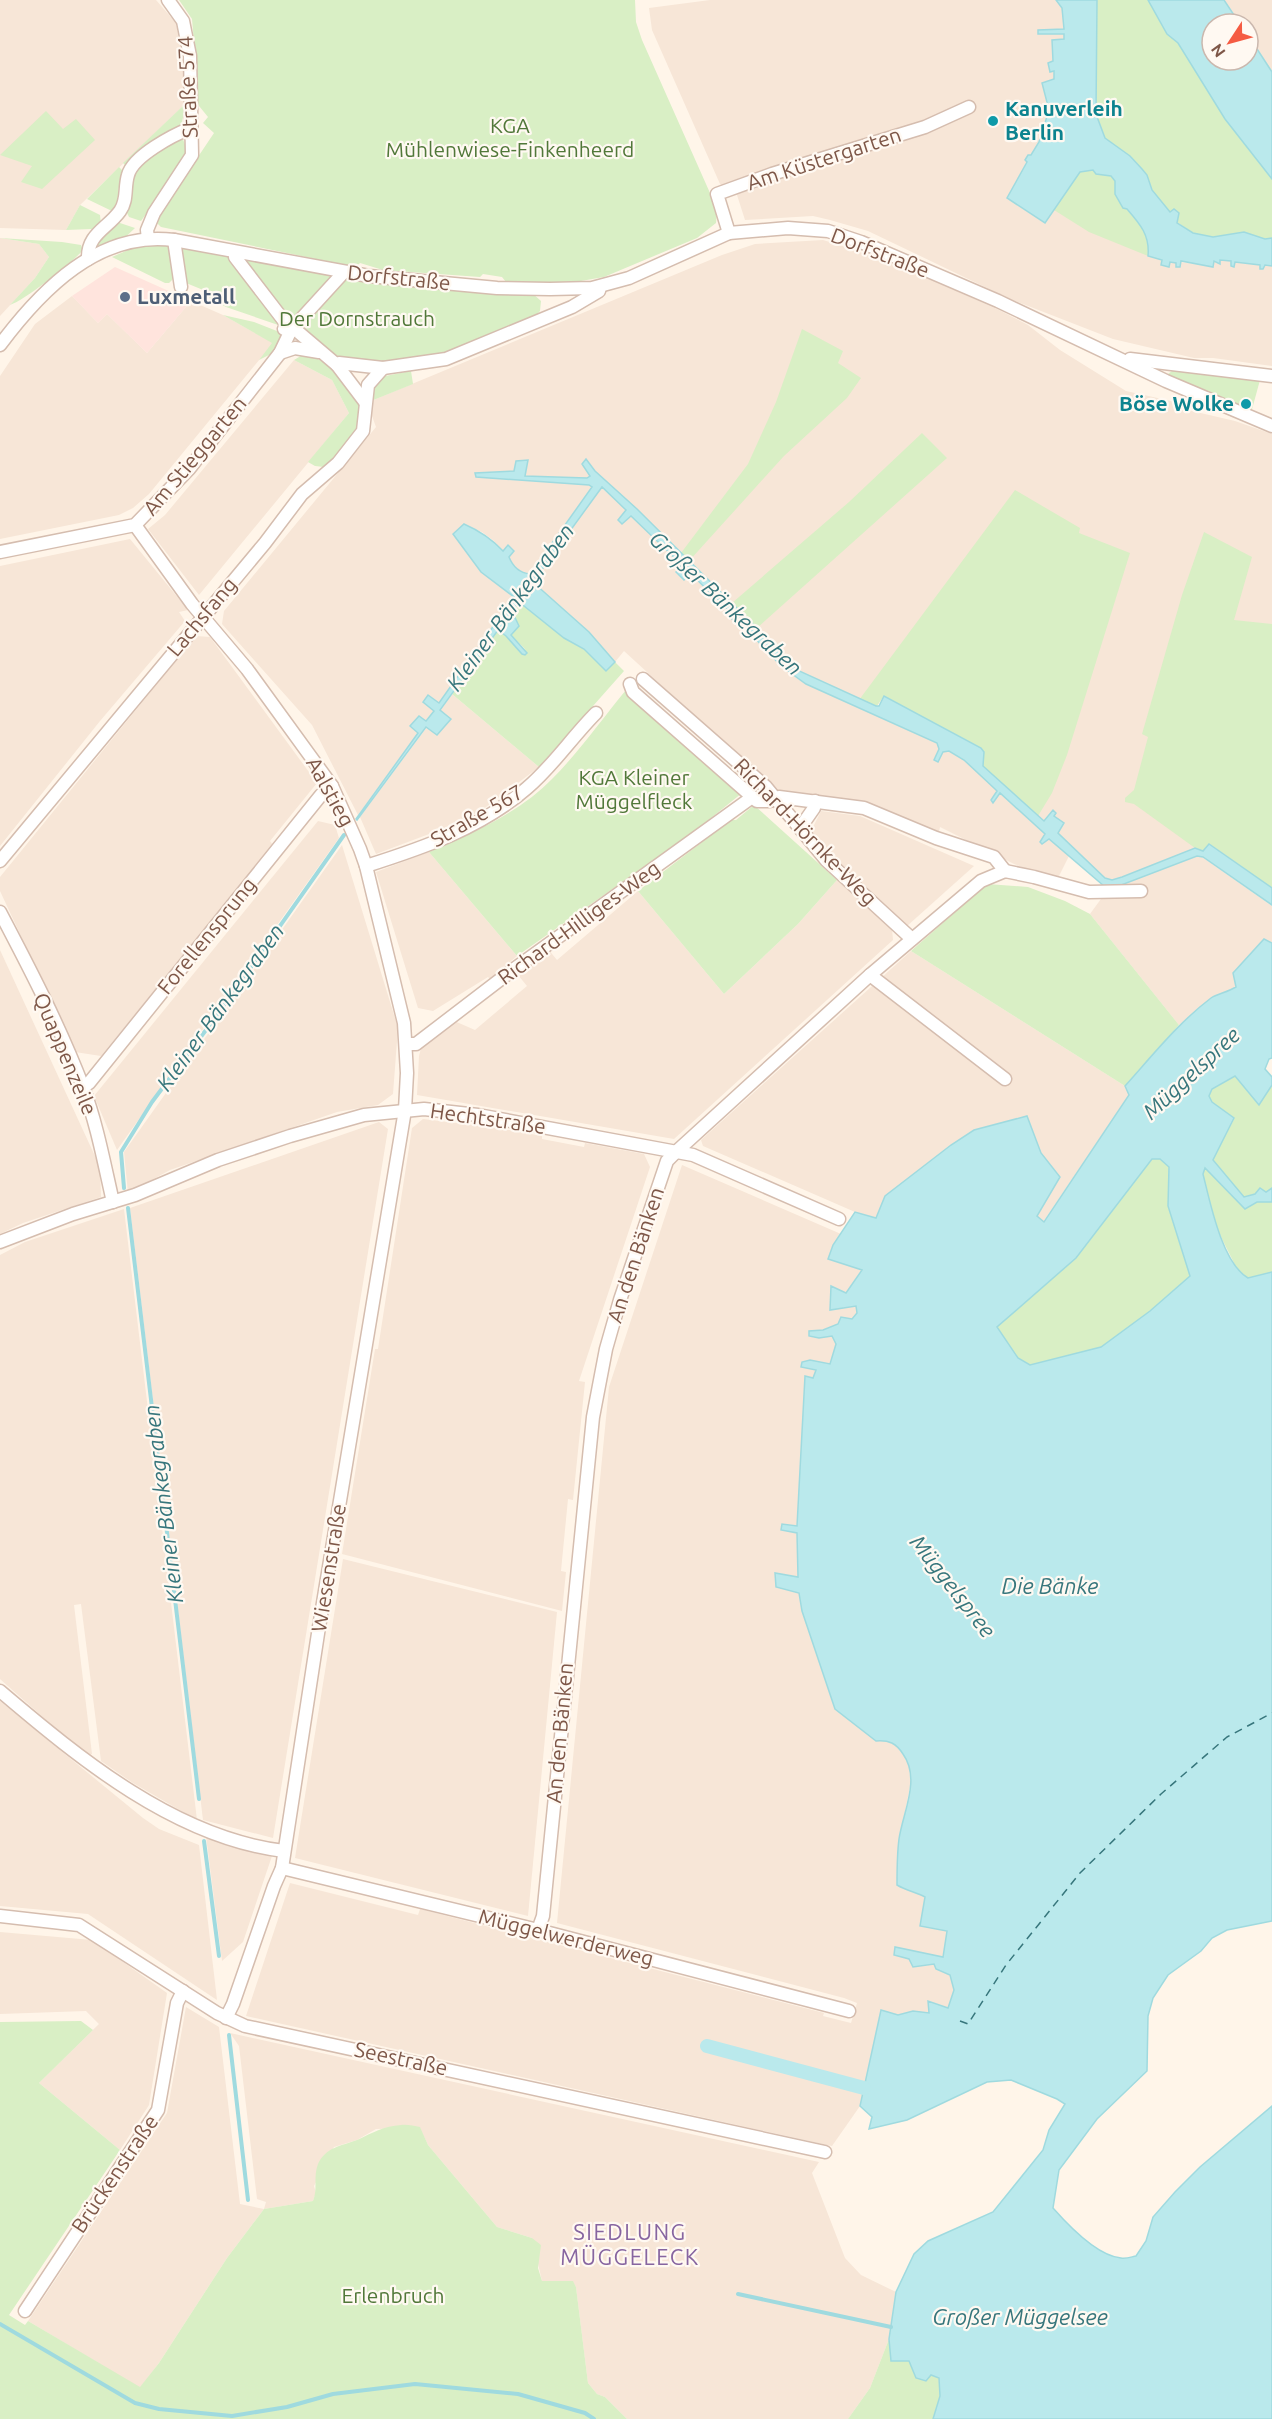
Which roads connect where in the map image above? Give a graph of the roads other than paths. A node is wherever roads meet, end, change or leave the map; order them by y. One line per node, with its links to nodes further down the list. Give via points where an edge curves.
1 (168, 0): 3 (street, Straße 574, via 183,21 190,56)
2 (969, 107): 4 (street, Am Küstergarten, via 925,127 717,194)
3 (190, 128): 5 (street, Straße 574, via 192,155 153,213 147,230); 8 (street, via 136,162 127,176 123,205 115,218 91,239)
4 (729, 232): 11 (street, Dorfstraße, via 629,278); 16 (street, Dorfstraße, via 798,228 838,234 998,301)
5 (152, 238): 6 (street, Dorfstraße); 8 (street)
6 (174, 240): 7 (street, Dorfstraße); 10 (street)
7 (235, 252): 9 (street, Dorfstraße); 12 (street)
8 (88, 260): 13 (street, via 56,282)
9 (344, 272): 11 (street, Dorfstraße, via 497,288); 12 (street, Am Stieggarten)
10 (181, 287)
11 (600, 287): 18 (street, Dorfstraße, via 572,307 446,359)
12 (286, 334): 14 (street, via 297,331); 15 (street, Am Stieggarten)
13 (0, 345)
14 (319, 352): 15 (street, via 295,348); 17 (street)
15 (280, 353): 22 (street, Am Stieggarten, via 186,474)
16 (1117, 357): 19 (street, Dorfstraße); 21 (street, Dorfstraße)
17 (337, 365): 18 (street, Dorfstraße); 20 (street)
18 (383, 368): 20 (street, Lachsfang, via 368,385)
19 (1272, 376)
20 (365, 402): 24 (street, Lachsfang, via 363,431 338,463 302,494)
21 (1272, 426)
22 (135, 525): 23 (street, Am Stieggarten); 24 (street, Aalstieg)
23 (0, 552)
24 (203, 615): 28 (street, Aalstieg); 33 (street, Lachsfang)
25 (643, 679): 30 (street, Richard-Hörnke-Weg)
26 (630, 684): 29 (street, Richard-Hörnke-Weg, via 633,692)
27 (596, 713): 34 (street, Straße 567, via 548,768 493,812 425,847)
28 (332, 786): 34 (street, Aalstieg); 42 (street, Forellensprung)
29 (752, 798): 30 (street); 40 (street, Richard-Hilliges-Weg, via 416,1044)
30 (776, 798): 31 (street); 32 (street, Richard-Hörnke-Weg)
31 (814, 801): 32 (street); 35 (street, via 864,808 994,857)
32 (800, 828): 38 (street, Richard-Hörnke-Weg, via 826,860)
33 (0, 861)
34 (366, 866): 40 (street, Aalstieg, via 400,999)
35 (1005, 872): 36 (street, via 1089,892); 38 (street, An den Bänken, via 972,887)
36 (1141, 891)
37 (0, 912): 42 (street, Quappenzeile)
38 (912, 939): 39 (street, An den Bänken)
39 (870, 975): 41 (street); 44 (street, An den Bänken)
40 (406, 1044): 43 (street, Aalstieg)
41 (1005, 1079)
42 (82, 1087): 45 (street, Quappenzeile, via 99,1137)
43 (405, 1110): 44 (street, Hechtstraße, via 437,1109 478,1115); 45 (street, Hechtstraße, via 364,1115 290,1136); 49 (street, Wiesenstraße)
44 (676, 1151): 46 (street, Hechtstraße); 52 (street, An den Bänken, via 667,1161 620,1300 592,1417 546,1892)
45 (113, 1202): 47 (street, Hechtstraße)
46 (839, 1219)
47 (0, 1242)
48 (0, 1691): 49 (street, via 75,1753 170,1814 208,1832)
49 (284, 1851): 50 (street, Wiesenstraße)
50 (282, 1868): 52 (street, Müggelwerderweg); 55 (street, Wiesenstraße)
51 (0, 1916): 53 (street, Seestraße, via 79,1925)
52 (538, 1930): 54 (street, Müggelwerderweg)
53 (183, 1991): 55 (street, Seestraße); 57 (street, Brückenstraße, via 177,2003 158,2110)
54 (849, 2011)
55 (226, 2018): 56 (street, Seestraße, via 245,2026)
56 (825, 2152)
57 (24, 2311)

